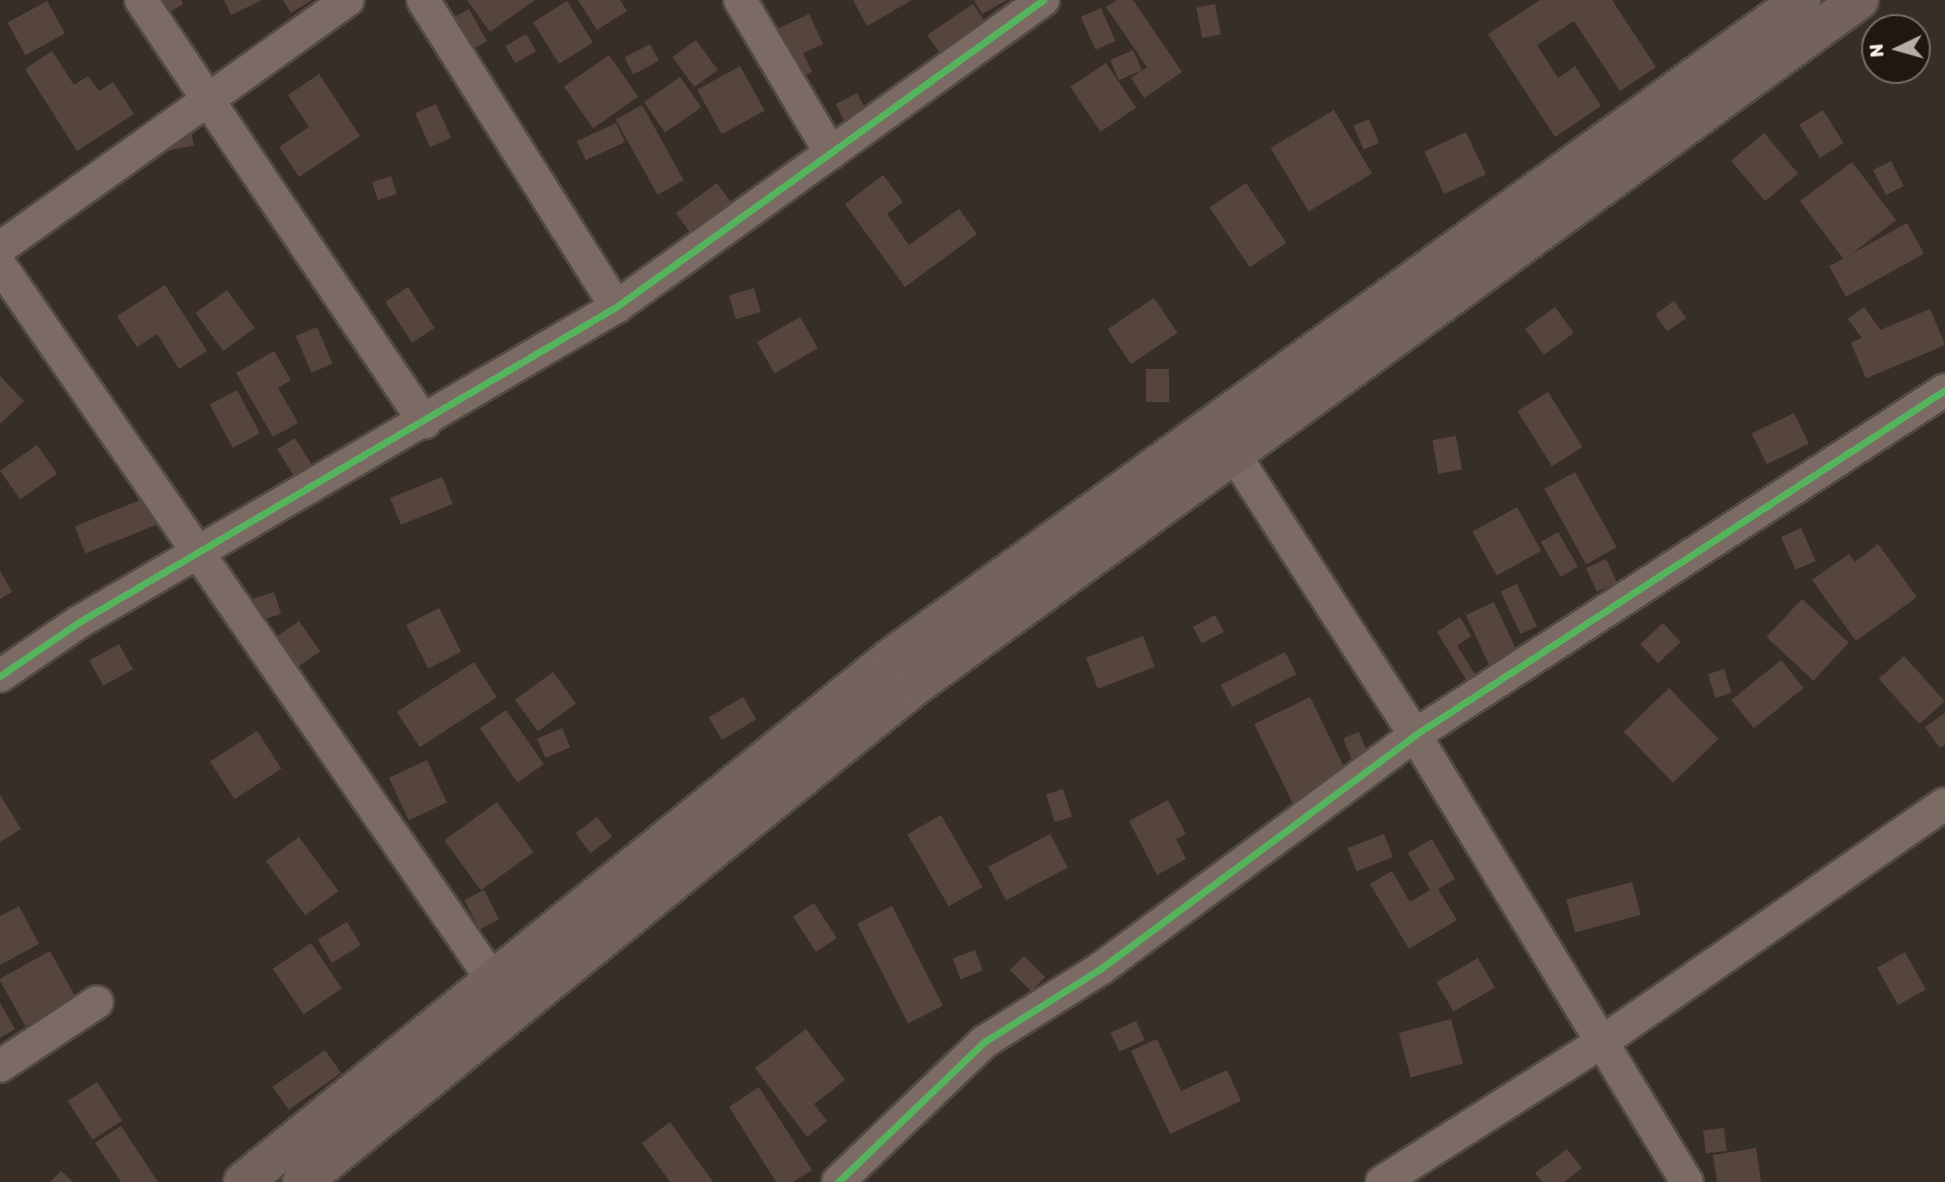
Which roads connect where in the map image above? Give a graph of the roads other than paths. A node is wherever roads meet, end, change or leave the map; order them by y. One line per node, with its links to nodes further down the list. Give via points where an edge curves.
1 (141, 0): 8 (street)
2 (348, 0): 8 (street)
3 (422, 0): 12 (street)
4 (740, 0): 9 (street)
5 (1042, 0): 9 (street)
6 (1801, 0): 15 (main road)
7 (1858, 0): 15 (main road)
8 (209, 102): 10 (street); 14 (street)
9 (831, 153): 12 (street)
10 (0, 248)
11 (0, 265): 16 (street)
12 (616, 307): 14 (street)
13 (1945, 390): 18 (street)
14 (425, 423): 16 (street)
15 (1225, 439): 18 (street); 20 (main road, via 892,657); 22 (main road)
16 (197, 553): 17 (street); 20 (street)
17 (0, 676)
18 (1415, 735): 23 (street); 27 (street, via 1100,969 984,1042)
19 (1945, 804): 23 (street)
20 (490, 979): 22 (street); 25 (main road)
21 (96, 1002): 24 (street)
22 (514, 1010): 26 (main road)
23 (1602, 1042): 28 (street); 29 (street)
24 (0, 1066)
25 (243, 1182)
26 (302, 1182)
27 (838, 1182)
28 (1382, 1182)
29 (1686, 1182)

